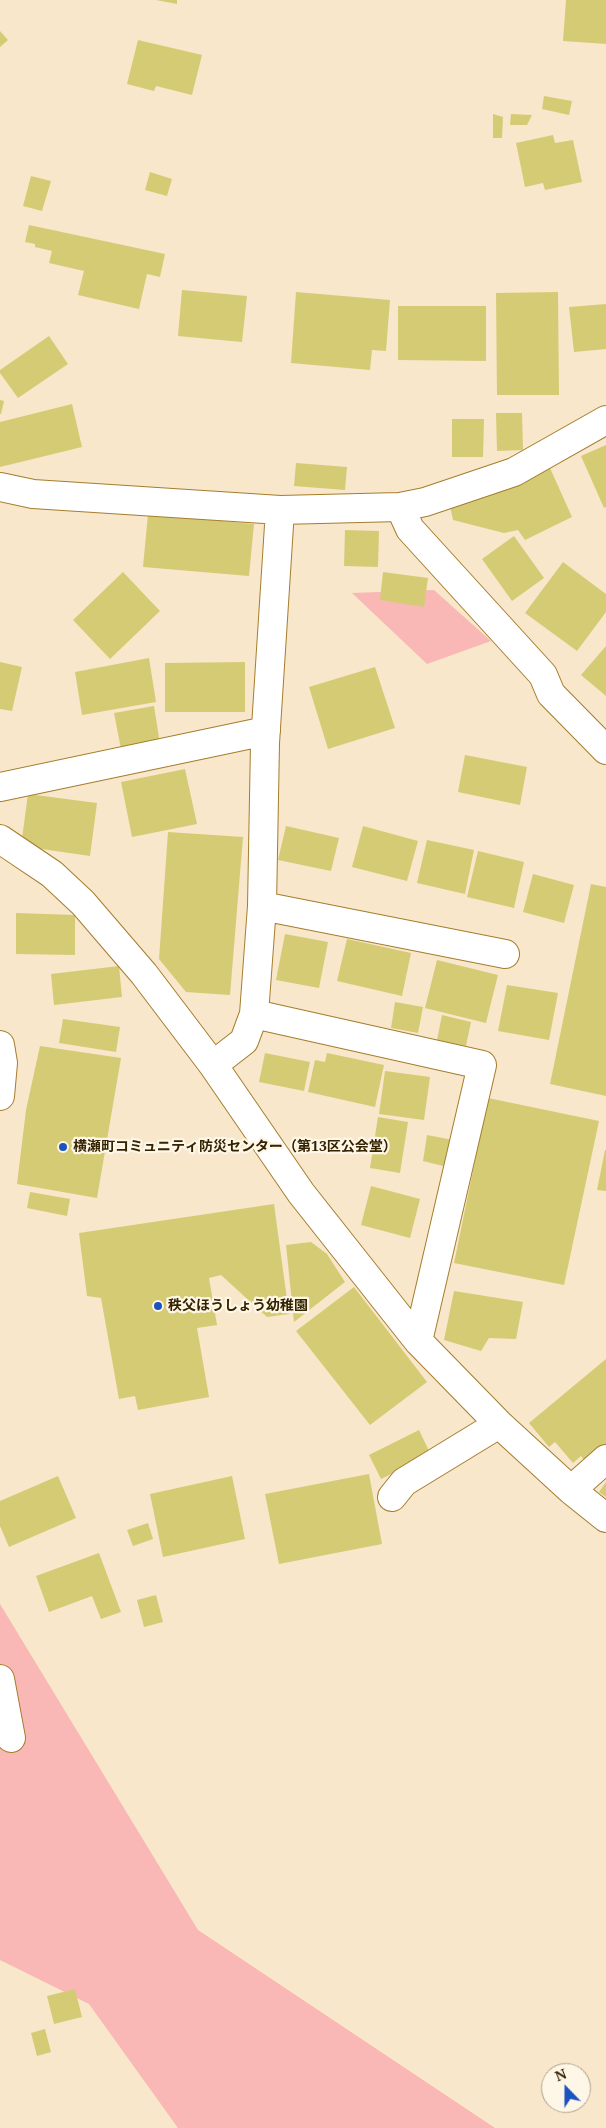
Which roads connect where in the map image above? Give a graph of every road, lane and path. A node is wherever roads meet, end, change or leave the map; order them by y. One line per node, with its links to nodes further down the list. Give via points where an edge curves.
1 (606, 420): 3 (street, via 514,472 425,502)
2 (0, 487): 4 (street, via 33,494)
3 (400, 507): 4 (street); 6 (street, via 410,529 543,675 551,694)
4 (280, 510): 5 (street)
5 (266, 731): 7 (street); 9 (street)
6 (606, 750)
7 (0, 787)
8 (0, 839): 13 (street, via 52,874 83,903 144,974)
9 (262, 906): 10 (street); 11 (street)
10 (505, 954)
11 (254, 1014): 13 (street, via 244,1041); 15 (street, via 482,1065)
12 (0, 1045): 14 (street, via 3,1063)
13 (213, 1065): 15 (street, via 301,1193)
14 (0, 1096)
15 (418, 1341): 16 (street)
16 (499, 1424): 18 (street); 19 (street, via 404,1482)
17 (606, 1459): 18 (street)
18 (571, 1490): 20 (street)
19 (392, 1497)
20 (606, 1518)
21 (0, 1679): 22 (street)
22 (11, 1738)

